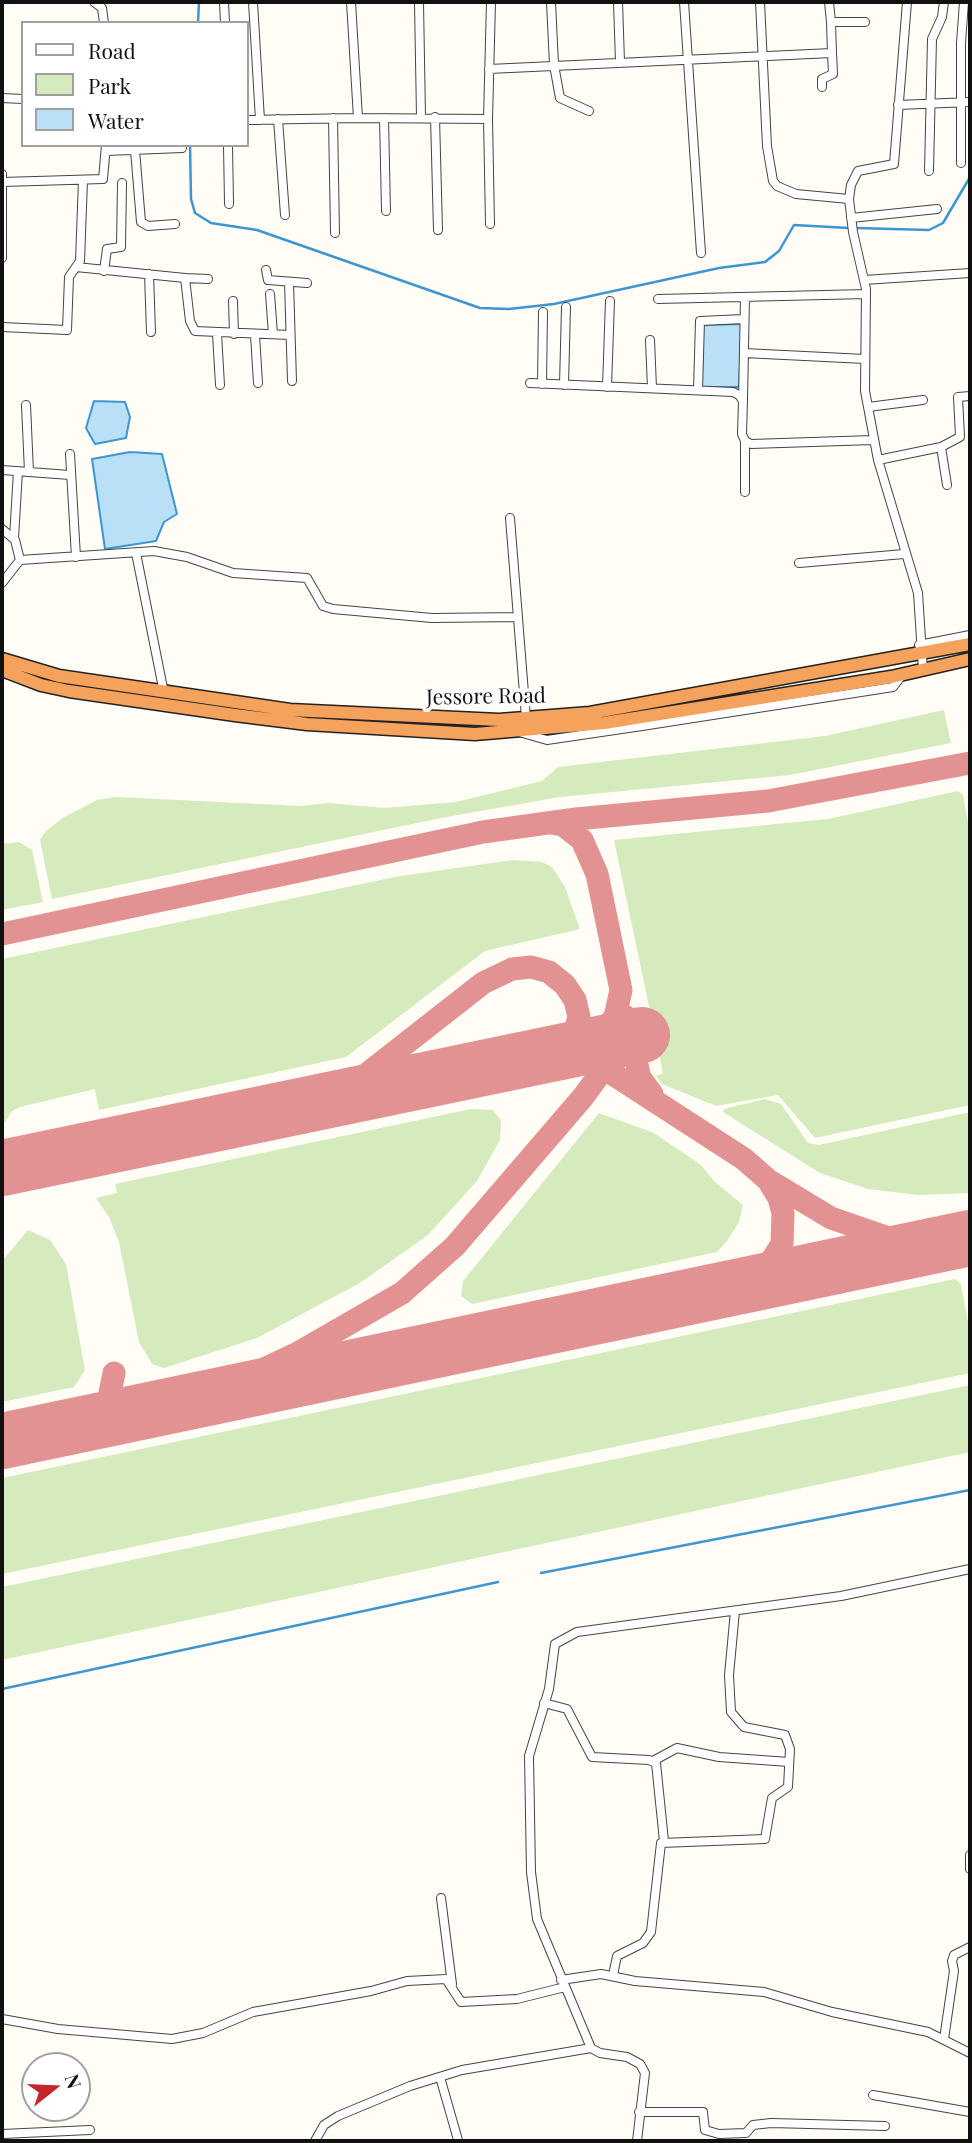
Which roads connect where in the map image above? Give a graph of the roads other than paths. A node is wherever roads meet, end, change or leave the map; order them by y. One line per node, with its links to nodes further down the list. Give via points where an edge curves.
1 (94, 2): 15 (street, via 102,8)
2 (224, 2): 16 (street)
3 (253, 2): 41 (street)
4 (351, 2): 36 (street)
5 (419, 2): 33 (street)
6 (491, 2): 24 (street)
7 (551, 2): 23 (street)
8 (618, 2): 22 (street)
9 (684, 2): 21 (street)
10 (760, 2): 20 (street)
11 (829, 2): 17 (street)
12 (907, 2): 31 (street)
13 (944, 2): 29 (street, via 932,39)
14 (964, 2): 28 (street)
15 (104, 21)
16 (225, 21)
17 (831, 22): 18 (street); 19 (street)
18 (865, 22)
19 (832, 53): 20 (street); 25 (street, via 833,74 822,79)
20 (762, 55): 21 (street); 52 (street, via 773,181 796,194)
21 (686, 58): 22 (street); 62 (street)
22 (620, 62): 23 (street)
23 (554, 65): 24 (street); 32 (street, via 560,98)
24 (489, 69): 38 (street)
25 (822, 87)
26 (2, 97): 27 (street)
27 (21, 99)
28 (960, 102): 29 (street); 30 (street); 46 (street)
29 (932, 103): 31 (street); 47 (street)
30 (970, 103)
31 (898, 105): 52 (street, via 894,164 858,171)
32 (589, 111)
33 (421, 117): 34 (street); 37 (street)
34 (435, 117): 38 (street); 60 (street)
35 (333, 118): 36 (street); 39 (street); 61 (street)
36 (358, 118): 37 (street)
37 (383, 118): 55 (street)
38 (488, 118): 59 (street)
39 (278, 119): 41 (street); 56 (street)
40 (248, 120): 41 (street)
41 (260, 120)
42 (228, 147): 53 (street)
43 (106, 148): 45 (street); 49 (street, via 103,179)
44 (182, 148): 45 (street)
45 (135, 150): 58 (street, via 141,222 148,226)
46 (961, 163)
47 (929, 171)
48 (2, 174): 50 (street)
49 (83, 180): 50 (street); 64 (street)
50 (2, 182): 63 (street)
51 (122, 183): 66 (street, via 121,248 107,249)
52 (849, 199): 57 (street)
53 (229, 204)
54 (937, 209): 57 (street)
55 (386, 211)
56 (285, 215)
57 (851, 220): 71 (street)
58 (175, 224)
59 (490, 224)
60 (438, 230)
61 (335, 233)
62 (701, 253)
63 (2, 258)
64 (76, 267): 66 (street); 83 (street, via 69,277 66,331)
65 (266, 270): 72 (street, via 268,280)
66 (104, 271): 68 (street)
67 (970, 273): 71 (street)
68 (149, 274): 69 (street); 84 (street)
69 (185, 278): 70 (street); 85 (street, via 192,329)
70 (208, 279)
71 (864, 280): 75 (street)
72 (289, 282): 73 (street); 89 (street)
73 (307, 283)
74 (270, 294): 87 (street)
75 (866, 294): 76 (street); 92 (street)
76 (745, 298): 77 (street); 82 (street)
77 (658, 299)
78 (233, 301): 86 (street)
79 (610, 301): 99 (street)
80 (566, 307): 97 (street)
81 (543, 312): 96 (street)
82 (744, 319): 91 (street); 101 (street, via 700,321)
83 (2, 327)
84 (151, 332)
85 (217, 334): 86 (street); 98 (street)
86 (234, 334): 88 (street)
87 (272, 334): 88 (street); 89 (street)
88 (255, 335): 94 (street)
89 (290, 335): 93 (street)
90 (650, 340): 100 (street)
91 (744, 353): 92 (street); 104 (street)
92 (865, 359): 106 (street)
93 (292, 381)
94 (258, 383)
95 (530, 383): 96 (street)
96 (542, 384): 97 (street)
97 (564, 384): 99 (street)
98 (220, 385)
99 (607, 387): 100 (street)
100 (652, 388): 101 (street)
101 (698, 390): 104 (street, via 733,392)
102 (970, 396): 109 (street, via 958,397 960,437)
103 (923, 400): 106 (street)
104 (743, 401): 108 (street)
105 (26, 405): 114 (street)
106 (868, 407): 107 (street)
107 (873, 440): 108 (street); 111 (street)
108 (745, 441): 117 (street)
109 (942, 447): 111 (street); 116 (street)
110 (70, 454): 115 (street)
111 (878, 460): 122 (street)
112 (2, 470): 113 (street)
113 (18, 471): 114 (street); 120 (street)
114 (29, 472): 115 (street)
115 (70, 475): 123 (street)
116 (947, 485)
117 (745, 492)
118 (510, 518): 127 (street)
119 (2, 529): 120 (street)
120 (14, 538): 124 (street)
121 (136, 553): 123 (street); 127 (street, via 170,552 233,573 307,578 323,606 333,609 432,618); 135 (street)
122 (904, 554): 125 (street); 130 (street, via 918,593)
123 (76, 556): 124 (street)
124 (20, 560): 126 (street)
125 (799, 563)
126 (2, 583)
127 (518, 617): 136 (street)
128 (970, 635): 130 (street)
129 (970, 644): 130 (highway, Jessore Road)
130 (920, 650): 134 (street); 136 (highway, Jessore Road, via 590,713)
131 (2, 659): 135 (highway, Jessore Road, via 59,676)
132 (970, 659): 134 (highway)
133 (2, 670): 134 (highway, via 69,691 235,715 407,731 517,732 604,723)
134 (923, 670)
135 (164, 693): 136 (highway, Jessore Road, via 290,710)
136 (526, 718)
137 (970, 1569): 138 (street, via 841,1596)
138 (736, 1611): 139 (street, via 577,1632 555,1644); 141 (street, via 729,1675 731,1712 744,1727 785,1735)
139 (544, 1703): 140 (street, via 567,1709 592,1757); 149 (street, via 529,1756 531,1872 537,1919)
140 (653, 1761): 141 (street, via 677,1748 719,1757); 142 (street, via 658,1769)
141 (789, 1762): 142 (street, via 788,1787 769,1804 765,1839)
142 (664, 1841): 147 (street, via 659,1846 651,1932 643,1942 617,1956)
143 (970, 1855): 144 (street)
144 (970, 1869)
145 (441, 1898): 148 (street)
146 (970, 1947): 151 (street, via 954,1955 952,1961)
147 (613, 1975): 149 (street, via 590,1974); 151 (street, via 635,1981 764,1992)
148 (452, 1984): 149 (street, via 461,2001 517,1999); 150 (street, via 440,1978 407,1981 253,2012 203,2033 172,2039)
149 (563, 1984): 152 (street)
150 (2, 2019)
151 (944, 2039): 153 (street)
152 (591, 2048): 154 (street); 156 (street, via 640,2064 645,2073)
153 (970, 2053)
154 (440, 2077): 161 (street); 162 (street, via 338,2116 324,2125)
155 (873, 2095): 157 (street)
156 (639, 2112): 158 (street, via 703,2112 705,2130 719,2134 746,2133 758,2124 780,2122); 163 (street)
157 (970, 2112)
158 (885, 2126)
159 (90, 2130): 160 (street)
160 (2, 2134)
161 (458, 2140)
162 (315, 2141)
163 (637, 2141)

